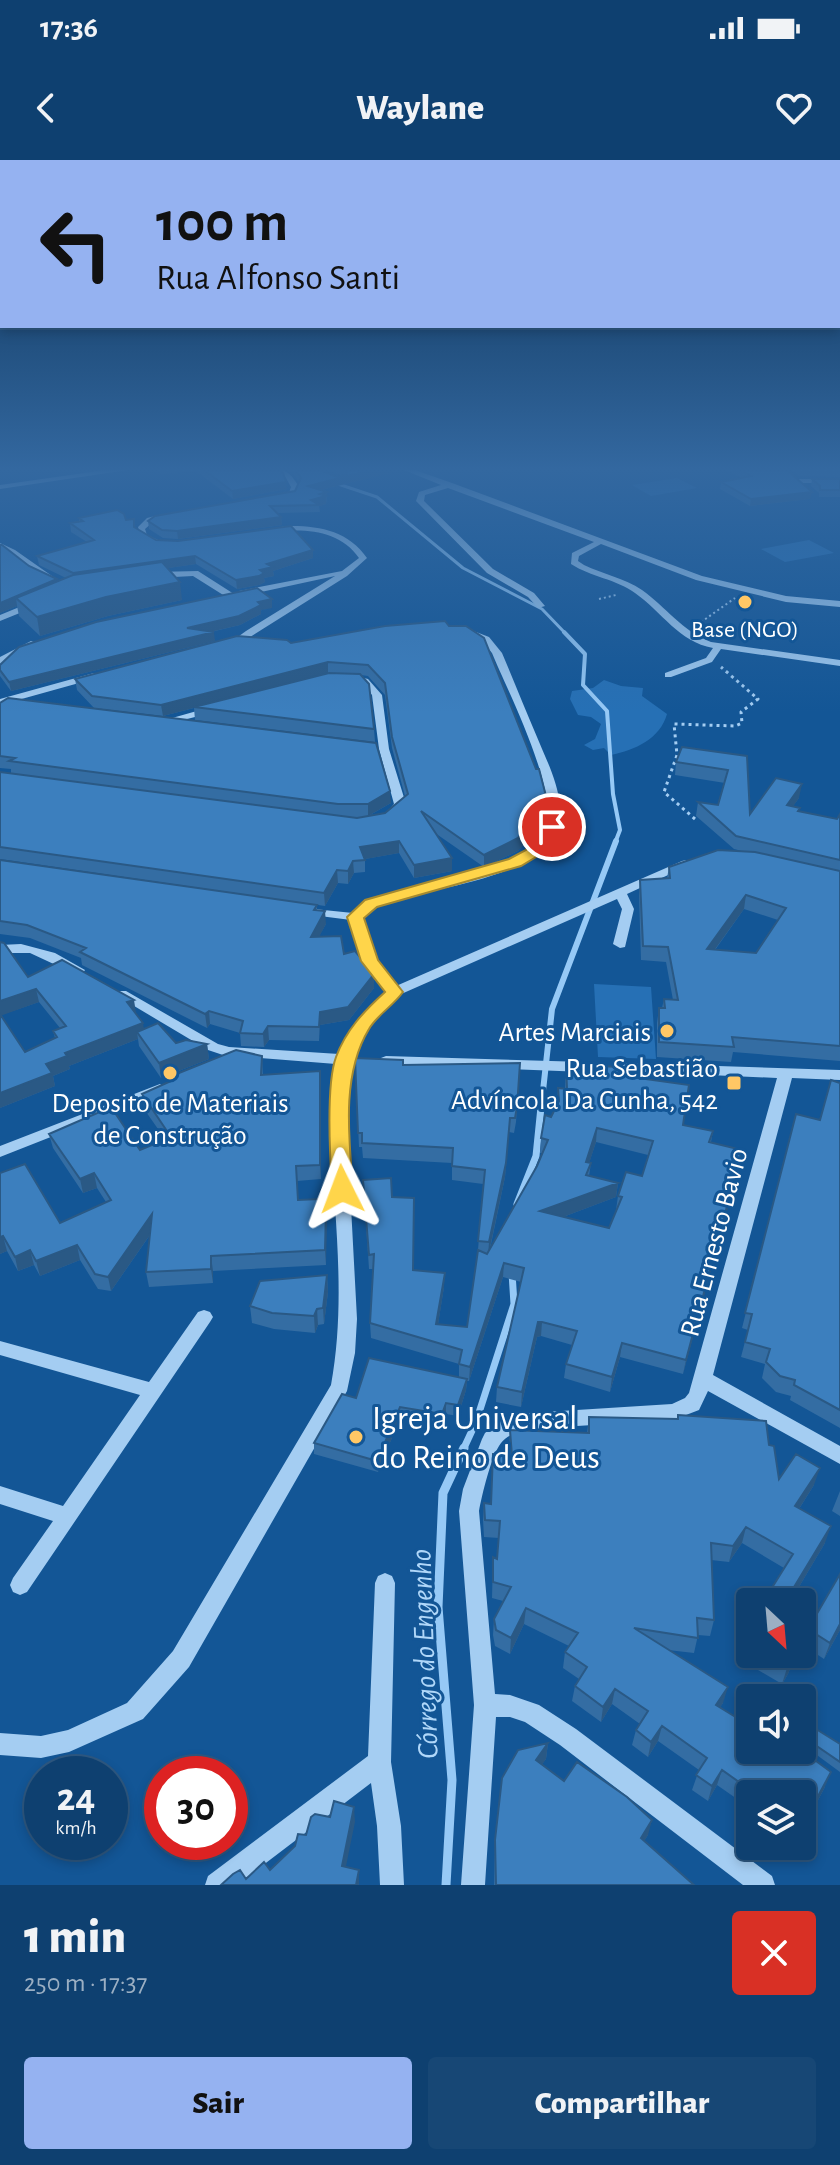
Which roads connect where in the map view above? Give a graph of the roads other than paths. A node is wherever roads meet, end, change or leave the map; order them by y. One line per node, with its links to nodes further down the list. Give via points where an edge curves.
1 (12, 550): 8 (street, via 35,570)
2 (357, 550): 6 (street, via 361,563)
3 (470, 550): 13 (street)
4 (583, 550): 20 (street, via 574,562 638,590 684,632)
5 (625, 550): 12 (street, via 746,592)
6 (349, 571): 9 (street); 17 (street)
7 (146, 577): 9 (street, via 195,573)
8 (63, 583)
9 (231, 596): 10 (street)
10 (217, 599)
11 (39, 602): 14 (street)
12 (840, 604)
13 (541, 606)
14 (0, 618)
15 (424, 625): 36 (street, via 476,633 497,653 545,769 555,819 543,841 515,863 371,903)
16 (46, 640): 21 (street)
17 (238, 641): 18 (street); 19 (street)
18 (259, 643)
19 (224, 644)
20 (719, 646): 22 (street); 24 (street, via 709,660)
21 (0, 661)
22 (840, 663)
23 (106, 673): 26 (street)
24 (668, 675)
25 (341, 678): 31 (street, via 365,681 377,695)
26 (0, 702): 27 (street)
27 (30, 706)
28 (148, 720): 29 (street)
29 (163, 722): 29 (street, via 224,707 208,725)
30 (369, 747): 31 (street)
31 (384, 749): 32 (street, via 400,804)
32 (378, 822)
33 (702, 860): 34 (street)
34 (620, 893): 37 (street, via 628,909); 39 (street)
35 (299, 910): 36 (street)
36 (356, 917): 39 (street, via 369,961)
37 (620, 944)
38 (0, 949): 40 (street, via 41,951 213,1047)
39 (394, 992): 41 (street, via 363,1023)
40 (241, 1054): 41 (street); 42 (street)
41 (344, 1059): 43 (street); 57 (street, via 339,1137 350,1281 340,1386 181,1659 143,1703 69,1741 41,1747)
42 (215, 1066)
43 (786, 1072): 44 (street); 49 (street, Rua Ernesto Bavio)
44 (840, 1075)
45 (178, 1081): 46 (street)
46 (0, 1152)
47 (204, 1317): 50 (street)
48 (0, 1348): 50 (street)
49 (703, 1379): 51 (street); 56 (street, Rua Ernesto Bavio, via 692,1404 673,1412 529,1421 507,1427 492,1439 469,1511)
50 (153, 1391): 53 (street)
51 (840, 1456)
52 (0, 1495): 53 (street)
53 (67, 1516): 55 (street)
54 (385, 1583): 58 (street)
55 (20, 1585)
56 (485, 1705): 61 (street); 62 (street, via 531,1713)
57 (0, 1744)
58 (379, 1762): 59 (street); 60 (street)
59 (217, 1885)
60 (392, 1885)
61 (473, 1885)
62 (763, 1885)

